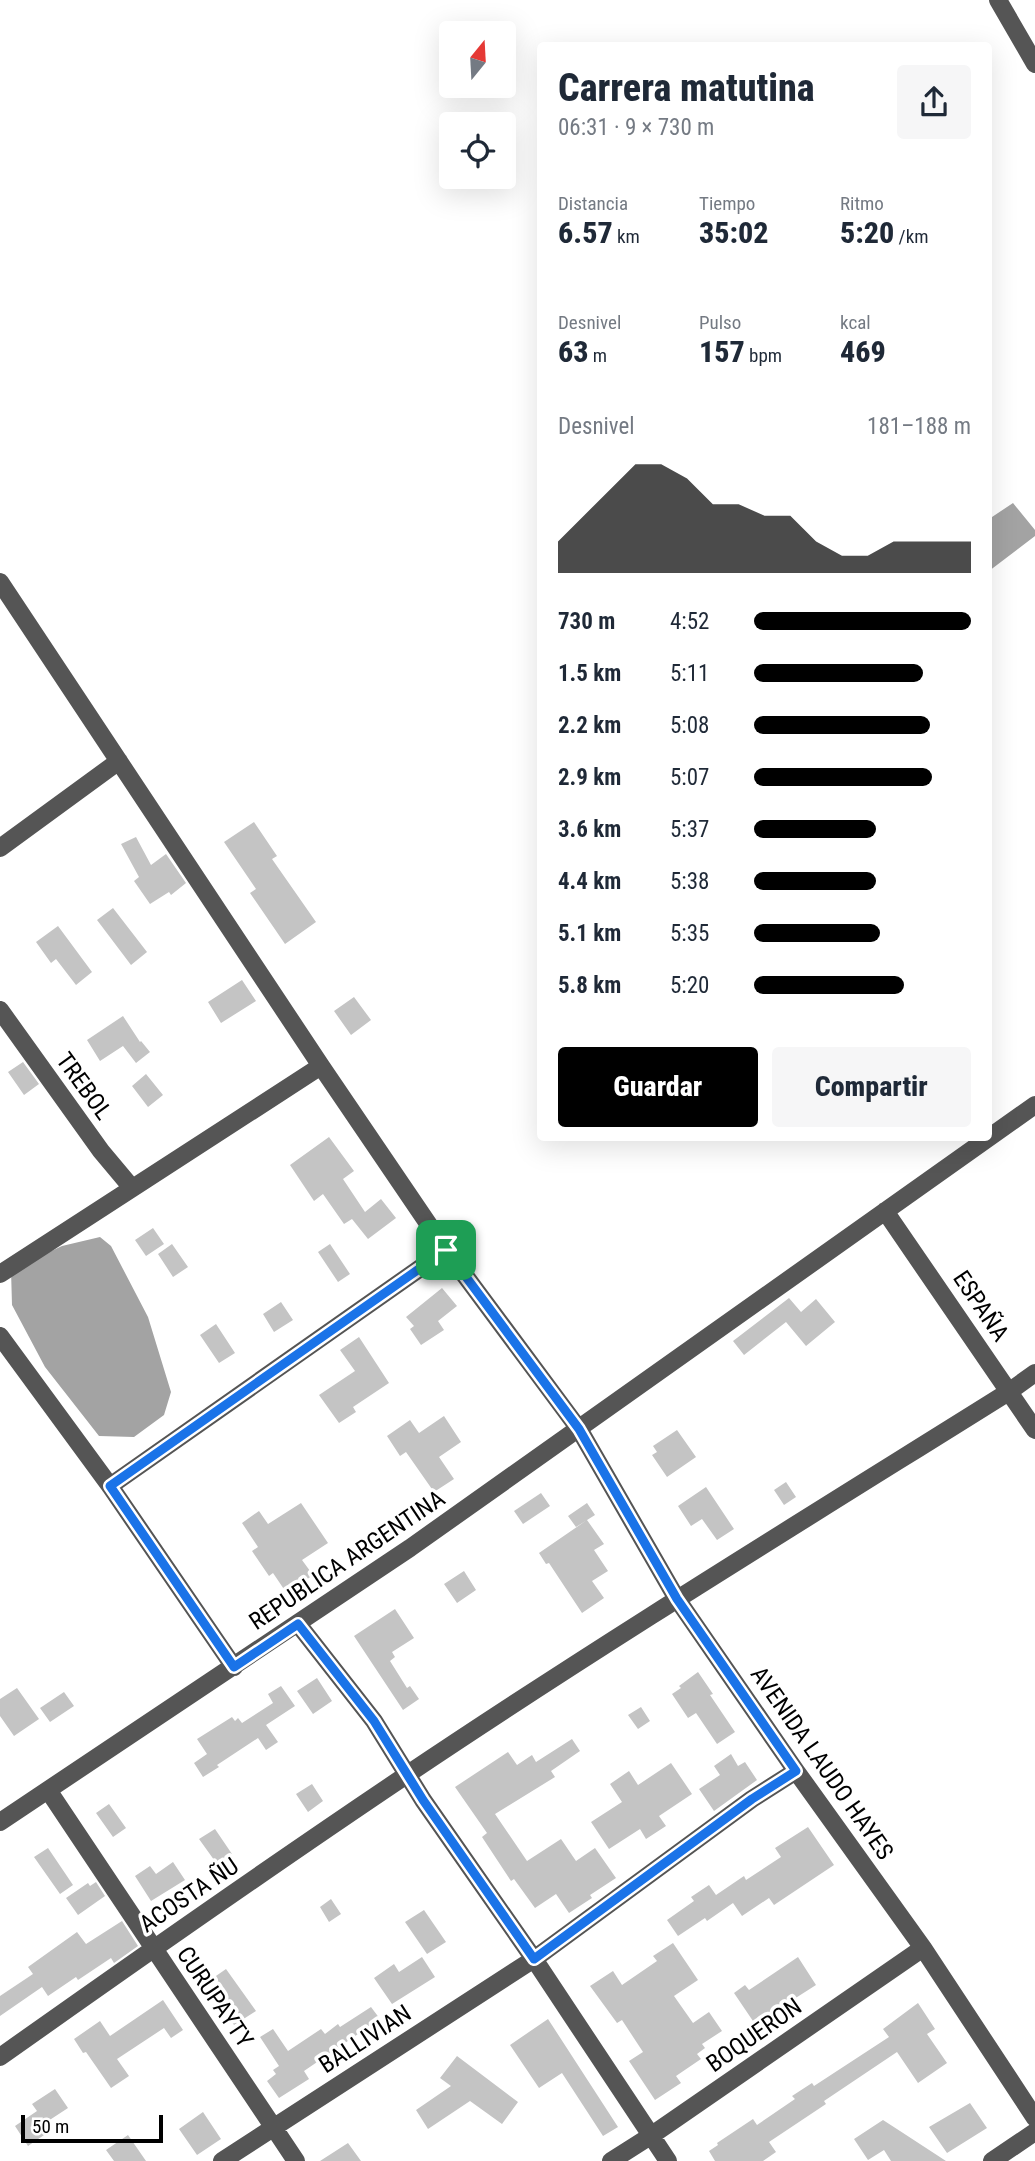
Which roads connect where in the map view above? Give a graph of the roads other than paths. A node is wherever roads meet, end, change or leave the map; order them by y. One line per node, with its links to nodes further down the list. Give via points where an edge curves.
1 (998, 0): 2 (street)
2 (1035, 64)
3 (3, 591): 4 (street, AVENIDA LAUDO HAYES)
4 (119, 761): 5 (street); 7 (street, AVENIDA LAUDO HAYES)
5 (0, 848)
6 (0, 1010): 11 (street, TREBOL)
7 (321, 1066): 11 (street); 13 (street, AVENIDA LAUDO HAYES)
8 (1035, 1105): 9 (street, REPUBLICA ARGENTINA)
9 (992, 1136)
10 (984, 1141): 12 (street, REPUBLICA ARGENTINA)
11 (132, 1188): 14 (street)
12 (886, 1211): 17 (street, ESPAÑA); 18 (street, REPUBLICA ARGENTINA)
13 (446, 1250): 18 (street, AVENIDA LAUDO HAYES); 20 (street)
14 (0, 1274)
15 (0, 1336): 20 (street)
16 (1035, 1374): 17 (street, ACOSTA ÑU)
17 (1010, 1391): 19 (street, ESPAÑA); 21 (street, ACOSTA ÑU)
18 (579, 1429): 21 (street, AVENIDA LAUDO HAYES); 22 (street, REPUBLICA ARGENTINA)
19 (1035, 1430)
20 (110, 1486): 23 (street)
21 (677, 1599): 24 (street, AVENIDA LAUDO HAYES); 25 (street, ACOSTA ÑU)
22 (298, 1624): 23 (street, REPUBLICA ARGENTINA); 25 (street, via 374,1721)
23 (234, 1667): 26 (street, REPUBLICA ARGENTINA)
24 (796, 1771): 28 (street, AVENIDA LAUDO HAYES); 30 (street, BALLIVIAN)
25 (407, 1775): 29 (street, ACOSTA ÑU); 30 (street)
26 (48, 1790): 27 (street, REPUBLICA ARGENTINA); 29 (street, CURUPAYTY)
27 (0, 1822)
28 (923, 1948): 32 (street, AVENIDA LAUDO HAYES); 35 (street, BOQUERON)
29 (153, 1949): 31 (street, ACOSTA ÑU); 33 (street, CURUPAYTY)
30 (534, 1959): 33 (street, BALLIVIAN); 35 (street)
31 (0, 2057)
32 (1035, 2118)
33 (273, 2127): 36 (street, BALLIVIAN); 37 (street, CURUPAYTY)
34 (1035, 2132): 40 (street)
35 (652, 2135): 38 (street, BOQUERON); 39 (street)
36 (222, 2161)
37 (296, 2161)
38 (611, 2161)
39 (668, 2161)
40 (992, 2161)

